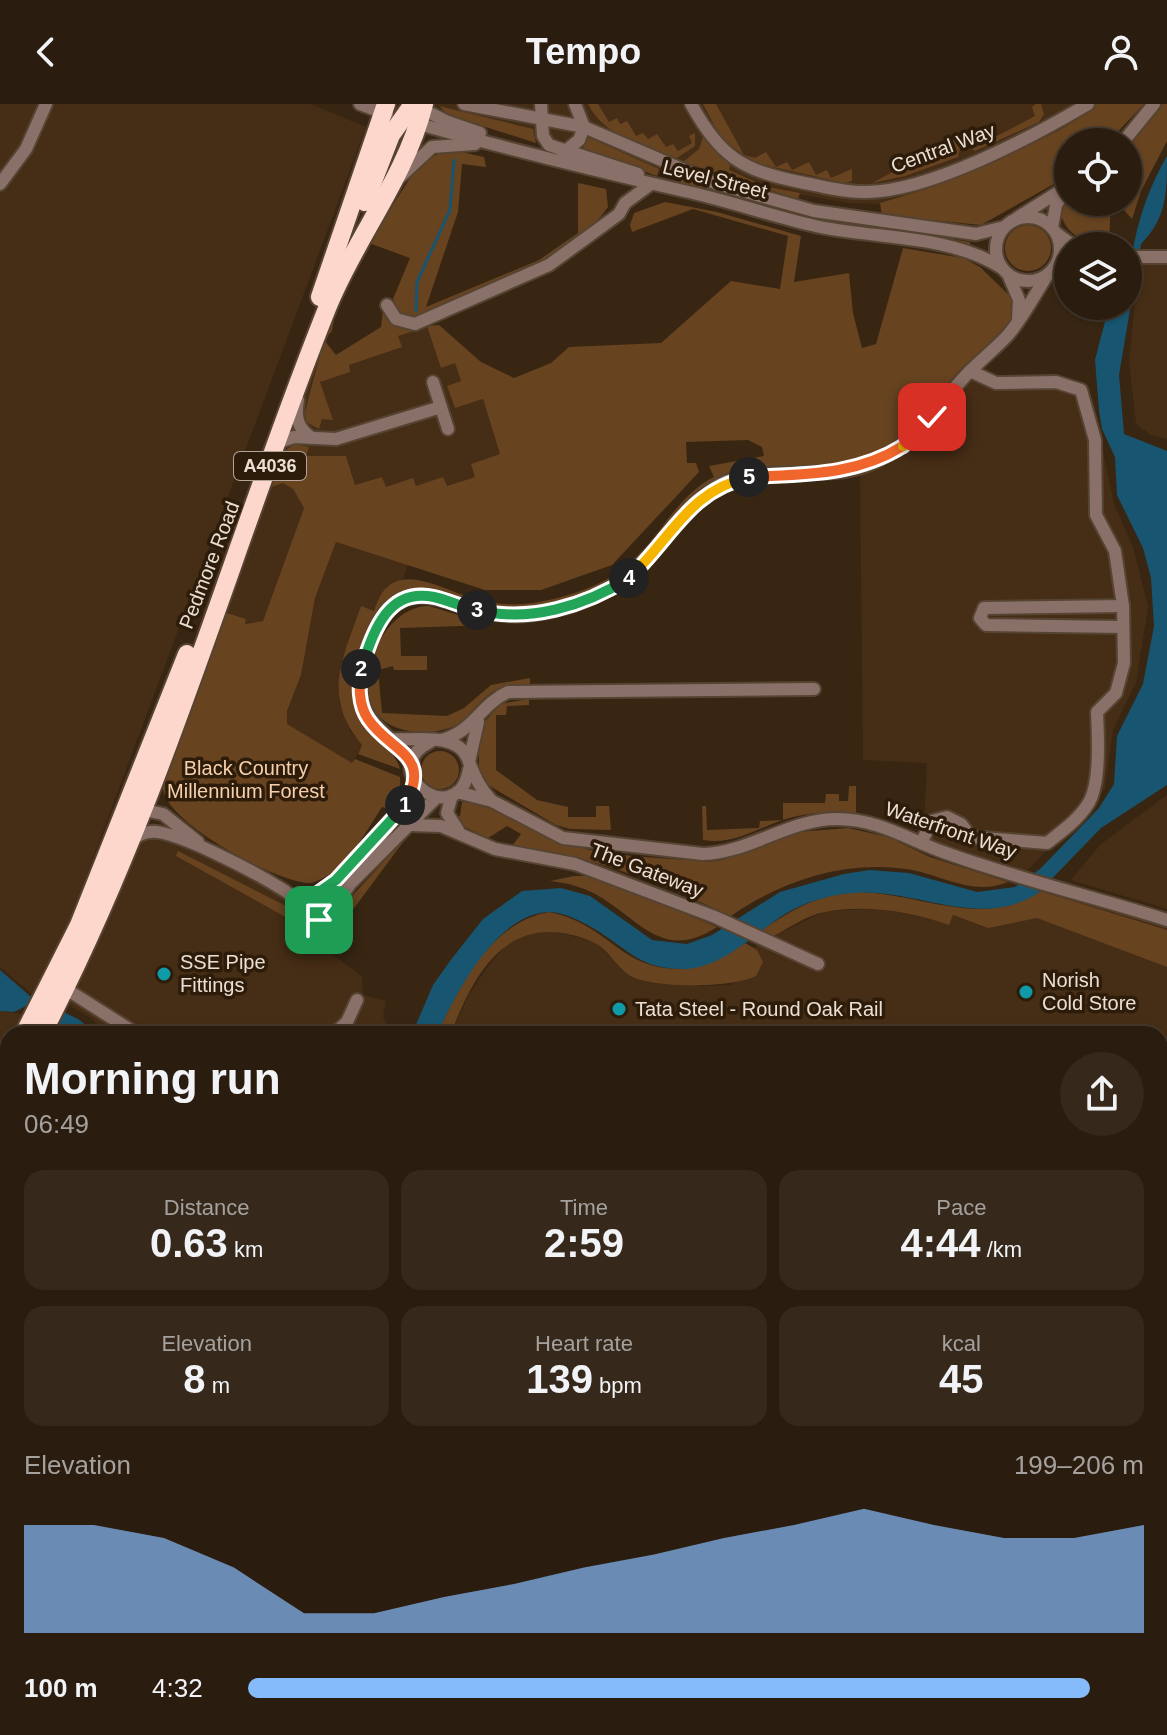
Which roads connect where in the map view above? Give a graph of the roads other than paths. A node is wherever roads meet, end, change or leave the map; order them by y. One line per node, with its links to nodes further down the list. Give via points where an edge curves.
1 (46, 104): 16 (street, via 26,149)
2 (360, 104): 10 (street)
3 (514, 104): 9 (street)
4 (541, 104): 11 (street)
5 (575, 104): 12 (street)
6 (691, 104): 7 (street, Central Way, via 720,148 749,169 864,192 934,176 1034,135)
7 (1088, 104)
8 (1154, 104): 13 (street)
9 (468, 105): 11 (street, Level Street)
10 (406, 109): 14 (street, via 535,155); 19 (highway, Pedmore Road / A4036); 50 (highway, Pedmore Road / A4036, via 326,284)
11 (542, 124): 12 (street, Level Street); 14 (street, via 549,145)
12 (584, 127): 14 (street); 22 (street, Level Street, via 717,184 814,211 976,234)
13 (1134, 128)
14 (566, 157): 15 (street, Level Street); 17 (street, via 646,176); 19 (street, via 535,161 474,144 435,147 417,159)
15 (614, 176): 17 (street, Level Street); 20 (street)
16 (0, 184)
17 (652, 184): 20 (street); 27 (street, Level Street, via 819,227 965,251)
18 (1054, 195): 22 (street)
19 (382, 200): 32 (highway, Pedmore Road / A4036, via 329,304)
20 (625, 203): 29 (street, via 619,214 549,265 426,321 404,324)
21 (1055, 216): 23 (street)
22 (1010, 224): 23 (street, via 1031,217); 27 (street, via 996,243)
23 (1054, 231): 28 (street, via 1060,247)
24 (1167, 257): 25 (street)
25 (1142, 258)
26 (1054, 269): 28 (street)
27 (1005, 271): 28 (street, via 1028,281); 30 (street, via 1019,300)
28 (1051, 271): 30 (street)
29 (387, 305)
30 (1018, 322): 31 (street)
31 (970, 371): 38 (street, via 996,383 1056,382 1081,390 1095,440 1096,515 1115,551); 42 (street, via 903,446 878,461 847,471 721,483 695,503 630,577 599,594 527,615 486,612 421,596 398,602 376,626 360,682 367,718)
32 (302, 377): 36 (street, via 297,422); 37 (highway, Pedmore Road / A4036)
33 (433, 382): 34 (street)
34 (441, 407): 35 (street); 36 (street, via 344,437)
35 (448, 429)
36 (312, 438): 37 (street)
37 (279, 442): 50 (highway, Pedmore Road / A4036)
38 (1123, 606): 39 (street); 39 (street, via 984,608 980,618 986,625)
39 (1123, 627): 55 (street, via 1124,663 1116,693 1097,712 1099,749 1089,803 1047,843 971,837 947,817 932,821)
40 (814, 689): 41 (street, via 519,691 499,696)
41 (480, 715): 43 (street, via 457,736); 45 (street)
42 (392, 739): 43 (street); 44 (street)
43 (436, 741): 44 (street, via 419,749); 45 (street, Waterfront Way, via 461,748)
44 (413, 760): 46 (street)
45 (469, 766): 47 (street, via 463,786); 49 (street, Waterfront Way)
46 (416, 783): 48 (street); 58 (street, via 393,822)
47 (454, 794): 48 (street, Waterfront Way); 49 (street, Waterfront Way); 52 (street, via 447,813)
48 (437, 797): 51 (street)
49 (492, 801): 55 (street, Waterfront Way, via 563,838 703,854 722,853 787,827 835,819 892,828)
50 (137, 808): 53 (street); 54 (highway, Pedmore Road / A4036); 56 (street, via 154,806); 63 (highway, Pedmore Road / A4036)
51 (410, 825): 52 (street, The Gateway); 59 (street, via 350,884)
52 (458, 830): 62 (street, The Gateway, via 495,849 575,864 715,917)
53 (160, 832): 54 (street, via 147,831); 56 (street)
54 (133, 839): 63 (highway, Pedmore Road / A4036)
55 (921, 843): 61 (street, Waterfront Way)
56 (207, 849): 57 (street)
57 (284, 889): 58 (street); 60 (street)
58 (318, 893): 59 (street, via 334,896); 60 (street)
59 (338, 903): 60 (street, via 335,915 326,921)
60 (309, 910)
61 (1167, 920)
62 (818, 964)
63 (57, 994): 65 (highway, A4036); 66 (street)
64 (357, 1000): 67 (street)
65 (42, 1024)
66 (121, 1026)
67 (343, 1026)

